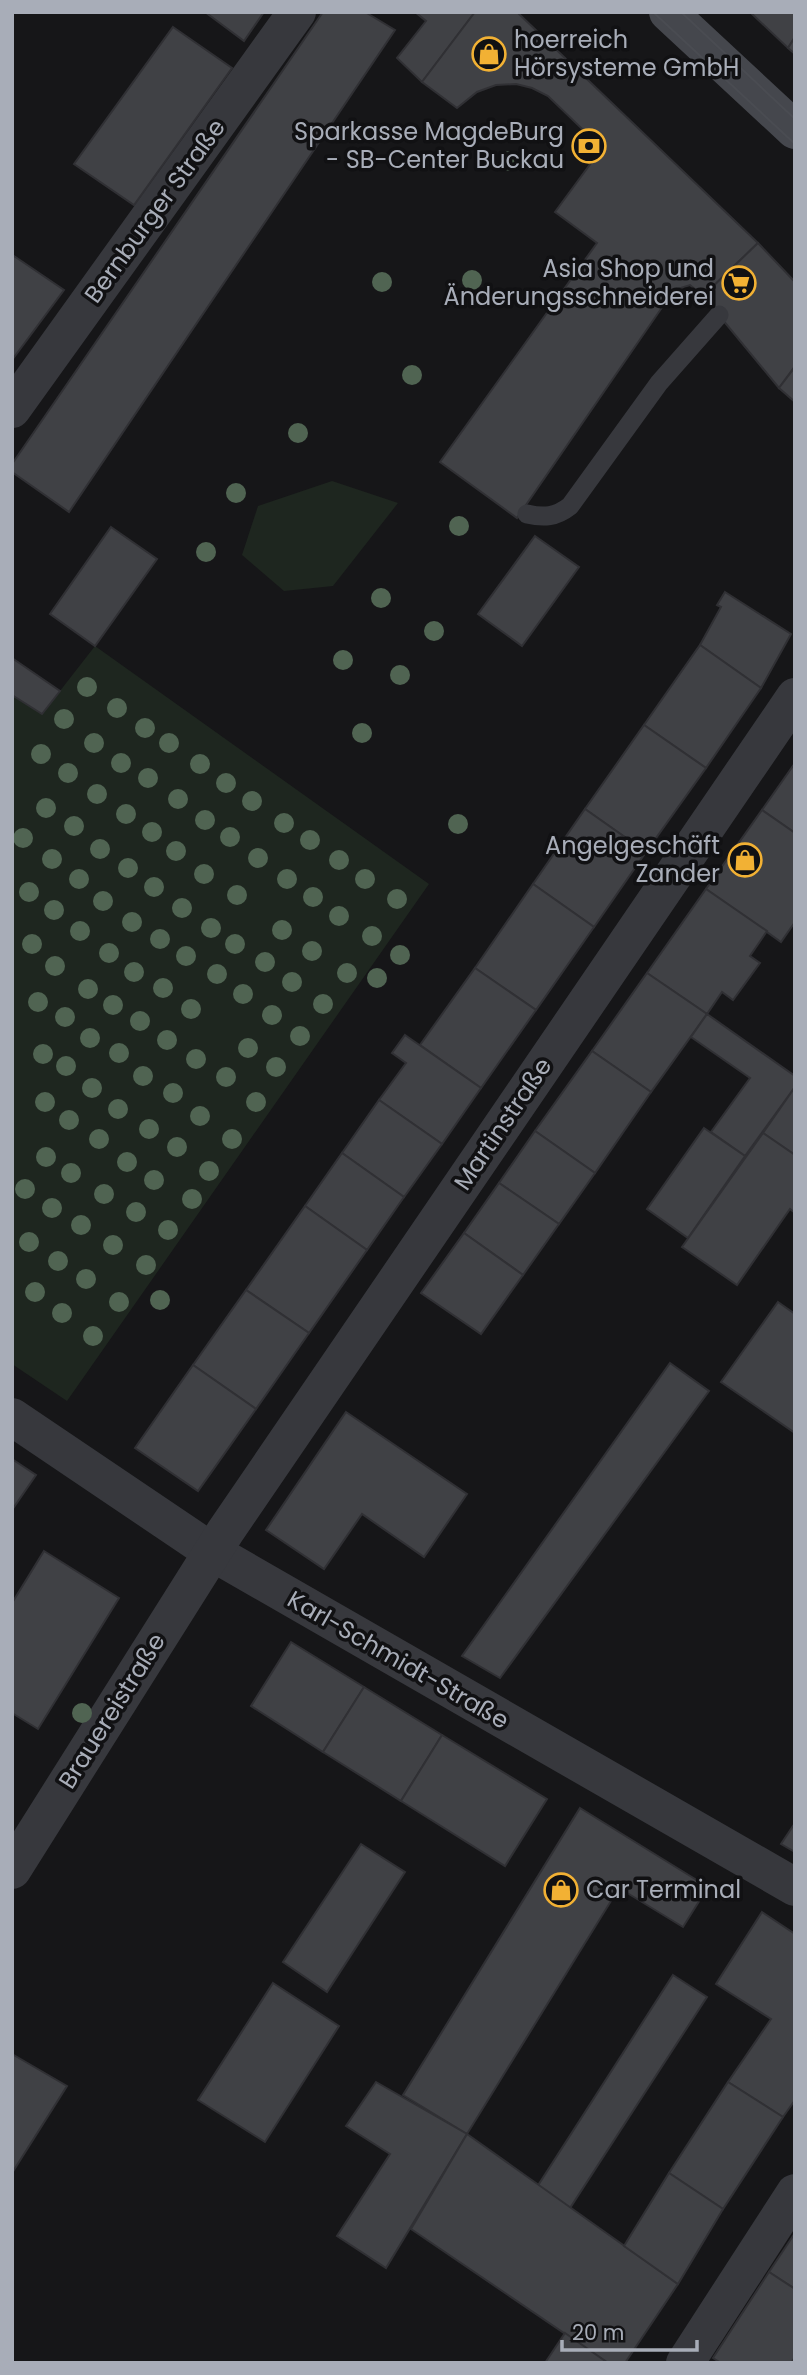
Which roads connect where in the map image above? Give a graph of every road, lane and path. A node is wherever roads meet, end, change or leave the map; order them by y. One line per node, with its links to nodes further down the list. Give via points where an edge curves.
1 (298, 12): 5 (street, Bernburger Straße)
2 (668, 12): 3 (main road)
3 (795, 130)
4 (719, 316): 6 (lane, via 659,383 570,506 558,515)
5 (12, 409)
6 (527, 514)
7 (795, 697): 9 (street, Martinstraße)
8 (12, 1417): 9 (street, Karl-Schmidt-Straße)
9 (212, 1552): 10 (street, Brauereistraße); 11 (street, Karl-Schmidt-Straße)
10 (12, 1870)
11 (795, 1887)
12 (795, 2193): 13 (street)
13 (685, 2363)

